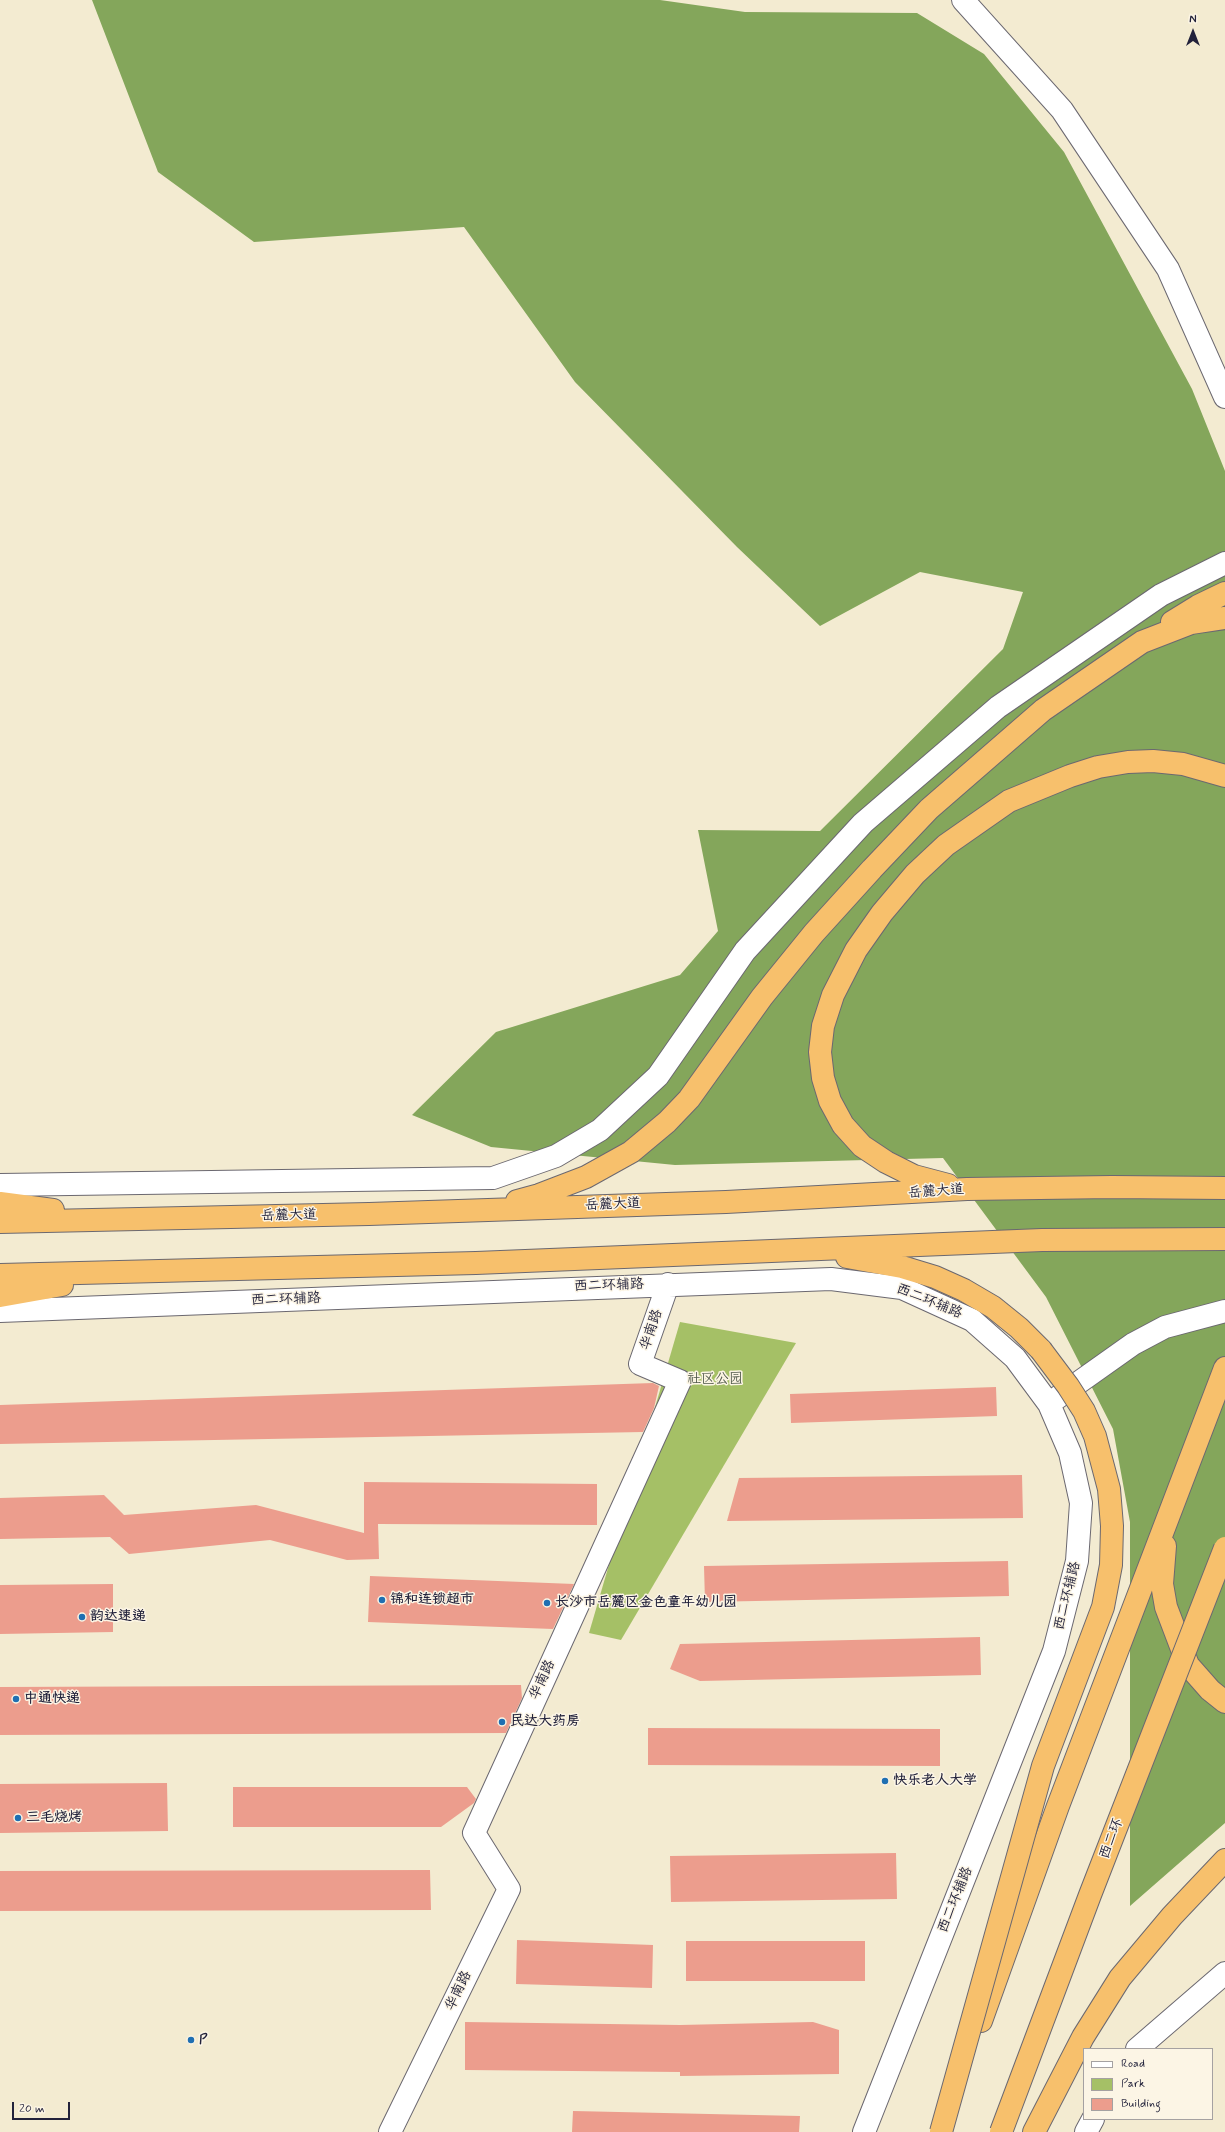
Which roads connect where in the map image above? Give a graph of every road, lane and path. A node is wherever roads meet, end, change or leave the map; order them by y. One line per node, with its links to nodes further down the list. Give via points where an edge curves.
1 (963, 0): 2 (street, via 1062,110 1168,269)
2 (1225, 397)
3 (1225, 563): 8 (street, via 1161,595 998,707 863,823 745,951 658,1076 600,1130 556,1156 493,1178)
4 (1224, 593): 6 (highway, via 1198,606)
5 (1225, 618): 6 (highway, via 1191,622)
6 (1142, 642): 12 (highway, via 1044,710 929,809 814,933 762,998 689,1099 667,1122 631,1152 586,1177 538,1195)
7 (1225, 776): 10 (highway, via 1183,764 1128,762 1098,767 1039,787 1009,801 946,845 915,874 882,913 852,957 833,995 823,1026 820,1052 823,1078 830,1101 843,1125 862,1146 886,1162 914,1176)
8 (0, 1185)
9 (1225, 1188): 10 (highway, 岳麓大道)
10 (967, 1190): 12 (highway, 岳麓大道)
11 (0, 1203): 13 (highway)
12 (478, 1211): 13 (highway, 岳麓大道)
13 (130, 1219): 14 (highway, 岳麓大道)
14 (0, 1222)
15 (1225, 1240): 16 (highway, via 1042,1240)
16 (798, 1249): 17 (highway, via 476,1264); 35 (highway, bridge, via 864,1259 935,1277 993,1307 1041,1350 1084,1411 1095,1436 1109,1489 1112,1526 1111,1565 1103,1607 1043,1766)
17 (134, 1273): 18 (highway); 20 (highway)
18 (0, 1275)
19 (668, 1284): 21 (street, 西二环辅路); 24 (street, 西二环辅路, via 831,1279 902,1288 972,1320 1015,1358); 33 (street, 华南路, via 640,1364 680,1381 474,1833 509,1889)
20 (0, 1296)
21 (0, 1311)
22 (1225, 1312): 24 (street, via 1165,1327 1133,1344)
23 (1225, 1368): 25 (highway)
24 (1049, 1404): 34 (street, 西二环辅路, via 1070,1453 1081,1503 1077,1561 1054,1651)
25 (1171, 1514): 27 (highway, via 1164,1551 1162,1584 1166,1607 1188,1665 1210,1690); 35 (highway, bridge, via 1058,1806)
26 (1225, 1548): 32 (highway, 西二环, bridge, via 1088,1902)
27 (1225, 1702)
28 (1225, 1860): 36 (highway, via 1172,1916 1120,1978 1083,2037)
29 (1225, 1973): 30 (street)
30 (1138, 2048)
31 (1092, 2120): 37 (street)
32 (1005, 2126)
33 (390, 2132)
34 (864, 2132)
35 (941, 2132)
36 (1034, 2132)
37 (1086, 2132)

